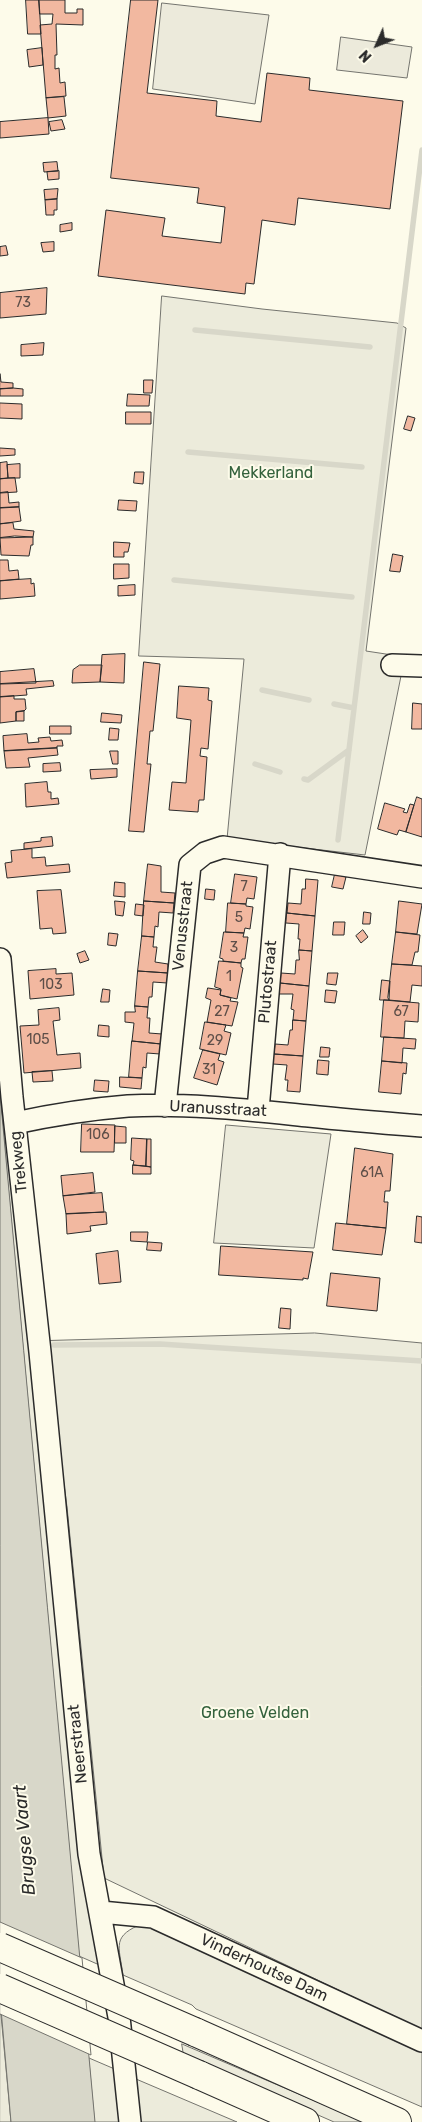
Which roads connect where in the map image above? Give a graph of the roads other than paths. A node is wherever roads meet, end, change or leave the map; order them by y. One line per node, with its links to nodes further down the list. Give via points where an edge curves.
1 (392, 665): 2 (street)
2 (422, 666)
3 (280, 854): 4 (street, Venusstraat); 6 (street, Venusstraat, via 223,847 204,853 190,865); 7 (street, Plutostraat)
4 (422, 878)
5 (0, 959): 8 (street, Trekweg)
6 (165, 1106): 7 (street, Uranusstraat); 8 (street, Uranusstraat, via 128,1106 66,1113)
7 (258, 1110): 9 (street, Uranusstraat)
8 (15, 1123): 10 (street, Trekweg)
9 (422, 1126)
10 (40, 1365): 11 (street, Neerstraat, via 89,1854)
11 (101, 1912): 14 (street, Vinderhoutse Dam, via 153,1918); 15 (street, Neerstraat, via 119,2017)
12 (0, 1947): 17 (highway, bridge)
13 (0, 1988): 16 (highway, bridge)
14 (422, 2041)
15 (130, 2122)
16 (304, 2122)
17 (397, 2122)

